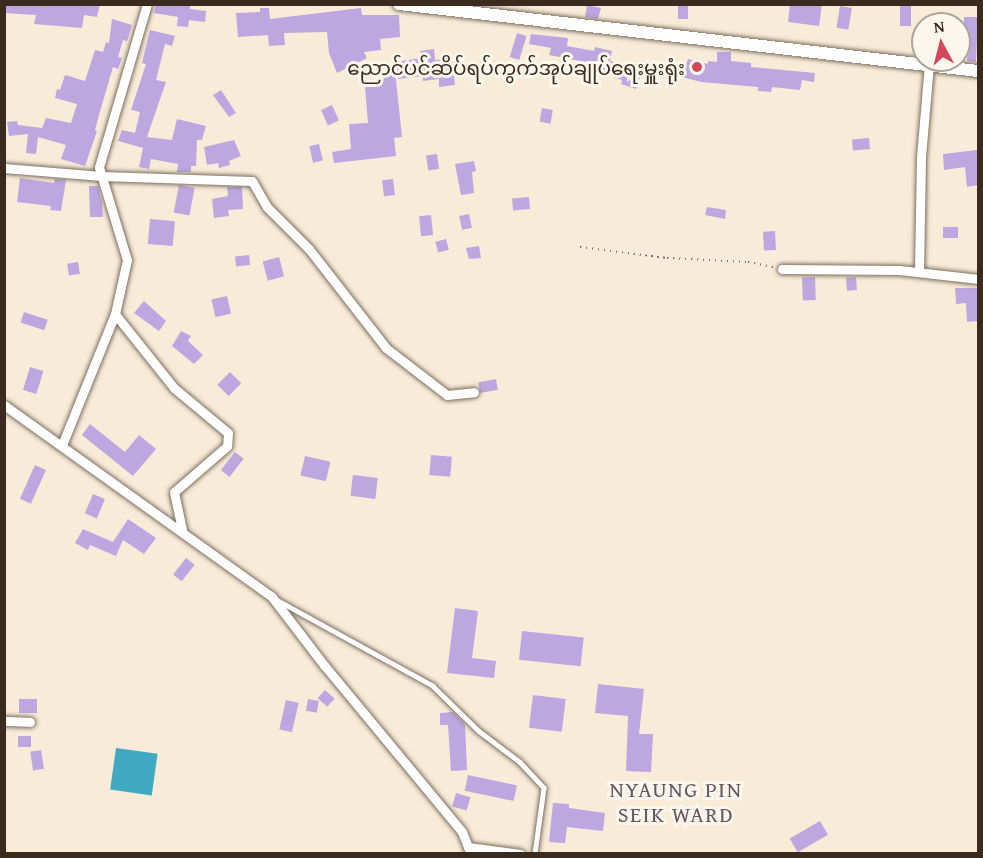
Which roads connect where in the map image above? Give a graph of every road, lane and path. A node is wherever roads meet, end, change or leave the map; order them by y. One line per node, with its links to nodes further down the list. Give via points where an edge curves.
1 (147, 4): 6 (street, via 99,167)
2 (399, 4): 3 (street)
3 (911, 62)
4 (928, 72): 9 (street, via 921,157)
5 (4, 168): 6 (street)
6 (102, 176): 11 (street, via 127,260); 12 (street, via 252,181 267,207 309,249 386,348 447,395)
7 (580, 247): 8 (path, via 667,258 748,262)
8 (782, 269): 9 (street)
9 (919, 272): 10 (street)
10 (978, 279)
11 (115, 314): 14 (street); 15 (street, via 174,388 228,433 227,446 174,492)
12 (474, 392)
13 (4, 405): 14 (street)
14 (62, 446): 15 (street)
15 (182, 531): 16 (street)
16 (272, 597): 19 (street, via 462,832); 21 (lane, via 432,685 479,731 520,762 544,788)
17 (4, 721): 18 (street)
18 (30, 722)
19 (470, 850): 20 (street)
20 (521, 854)
21 (535, 854)

